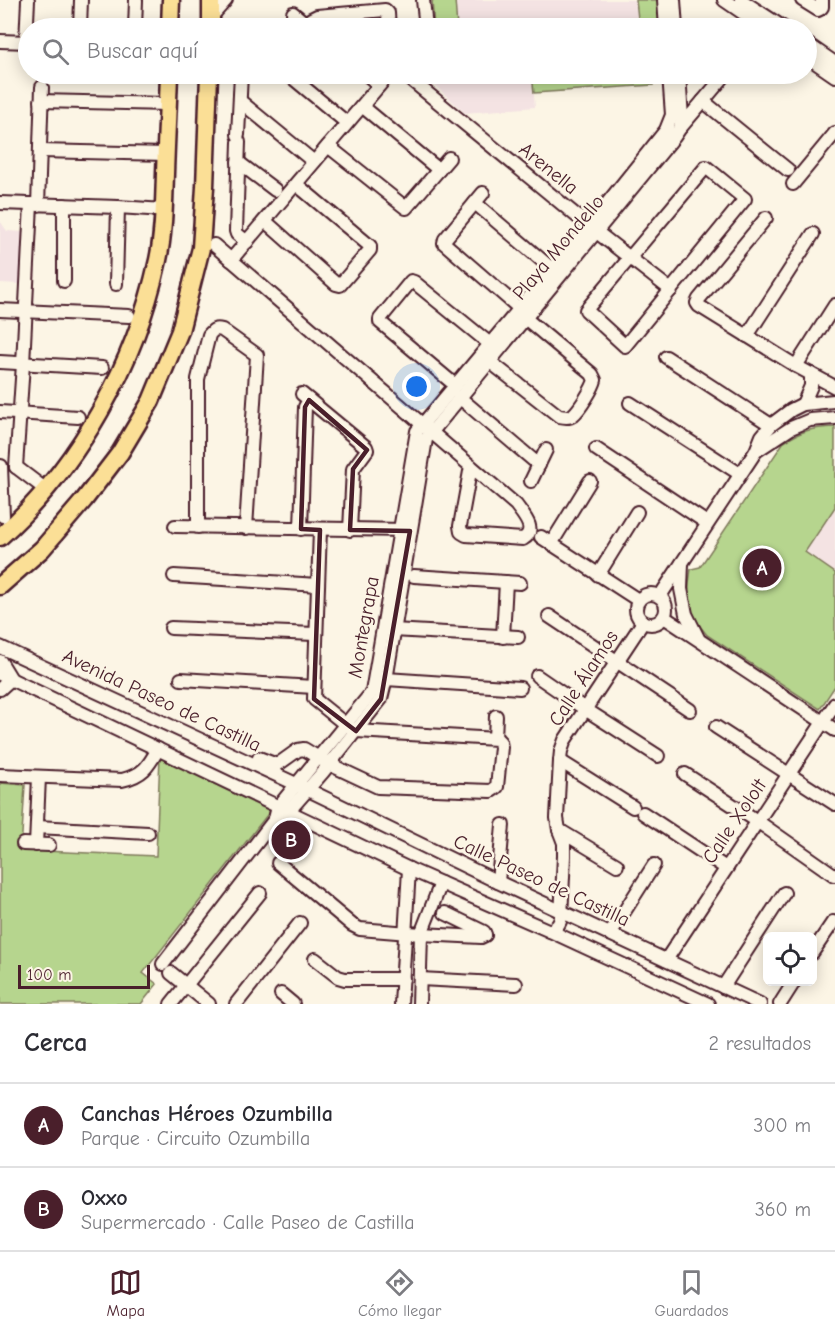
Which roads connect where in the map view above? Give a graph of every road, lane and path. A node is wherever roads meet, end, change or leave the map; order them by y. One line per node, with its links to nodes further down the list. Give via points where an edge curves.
1 (28, 0): 15 (street)
2 (81, 0): 16 (street)
3 (136, 0): 17 (street)
4 (171, 0): 18 (main road)
5 (211, 0): 19 (main road)
6 (225, 0): 20 (street)
7 (423, 0): 24 (street)
8 (664, 0): 25 (street)
9 (675, 0): 26 (street)
10 (724, 0): 27 (street)
11 (741, 0): 28 (street)
12 (802, 0): 13 (street, via 818,10)
13 (822, 0)
14 (293, 13): 21 (street)
15 (28, 18)
16 (80, 18)
17 (135, 18)
18 (170, 18)
19 (211, 18)
20 (214, 18)
21 (300, 18)
22 (313, 18): 23 (street, via 385,10)
23 (388, 18)
24 (425, 18)
25 (665, 18)
26 (676, 18)
27 (753, 18)
28 (758, 18)
29 (0, 41): 30 (street)
30 (18, 42)
31 (817, 50): 33 (street)
32 (817, 63): 34 (street)
33 (835, 63)
34 (835, 76)
35 (169, 84): 48 (main road)
36 (209, 84): 138 (main road, via 201,248 180,331 151,401 120,453 84,500 42,549)
37 (241, 84): 46 (street)
38 (300, 84): 50 (street)
39 (416, 84): 73 (street, Arenella)
40 (670, 84): 73 (street, Playa Mondello, via 670,123)
41 (680, 84): 51 (street)
42 (717, 84): 47 (street, Playa Mondello)
43 (379, 85): 49 (street)
44 (42, 87): 45 (street)
45 (41, 101): 48 (street); 54 (street)
46 (240, 101): 57 (street); 58 (street)
47 (703, 101): 51 (street, Playa Mondello); 60 (street)
48 (168, 104): 55 (main road)
49 (362, 106): 50 (street); 59 (street)
50 (347, 123): 53 (street)
51 (680, 128): 73 (street, Playa Mondello)
52 (835, 134): 62 (street)
53 (328, 146): 58 (street); 59 (street, via 406,208)
54 (39, 152): 55 (street); 67 (street)
55 (166, 154): 70 (main road)
56 (449, 159): 59 (street)
57 (238, 162): 63 (street); 75 (street, via 236,231)
58 (314, 162): 61 (street)
59 (439, 170)
60 (788, 170)
61 (296, 184): 72 (street); 72 (street, via 370,246 348,276 340,285 336,284)
62 (793, 184)
63 (275, 190)
64 (483, 193): 66 (street)
65 (0, 203): 67 (street)
66 (475, 203): 79 (street); 86 (street, via 444,243)
67 (34, 204): 68 (street); 85 (street)
68 (64, 205): 69 (street); 80 (street)
69 (118, 207): 70 (street); 81 (street)
70 (164, 210): 119 (main road, via 158,258 126,358 101,412)
71 (766, 218): 88 (street, via 698,303)
72 (265, 221): 75 (street)
73 (593, 229): 77 (street, Arenella); 79 (street, Playa Mondello); 86 (street, Playa Mondello)
74 (813, 234): 88 (street)
75 (247, 242): 78 (street)
76 (214, 246): 78 (street)
77 (630, 257): 82 (street, Arenella); 82 (street, via 586,310 625,346); 82 (street, via 706,167 746,199)
78 (231, 260): 108 (street)
79 (552, 269): 86 (street, Playa Mondello)
80 (64, 281)
81 (116, 284)
82 (671, 290)
83 (835, 305): 94 (street)
84 (0, 310): 85 (street)
85 (26, 311): 87 (street); 93 (street)
86 (522, 313): 89 (street, Playa Mondello); 91 (street, Playa Mondello); 91 (street, via 592,374 596,380 592,389 573,415 559,416)
87 (129, 316)
88 (747, 336): 94 (street)
89 (490, 344): 97 (street, Playa Mondello); 97 (street, via 411,282 380,322)
90 (666, 357): 107 (street)
91 (489, 361): 99 (street, Playa Mondello)
92 (0, 362): 93 (street)
93 (23, 364): 95 (street); 104 (street)
94 (796, 366): 96 (street)
95 (102, 368)
96 (811, 374): 98 (street); 102 (street, via 811,386)
97 (455, 385): 108 (street, Playa Mondello)
98 (835, 387)
99 (459, 397): 108 (street, Playa Mondello); 112 (street)
100 (630, 403): 116 (street)
101 (835, 403): 102 (street)
102 (803, 404): 107 (street)
103 (0, 412): 104 (street)
104 (20, 414): 105 (street); 115 (street)
105 (78, 417)
106 (835, 418): 111 (street, via 810,420)
107 (771, 425): 111 (street)
108 (426, 428): 114 (street); 129 (street, Montegrapa)
109 (596, 449): 122 (street)
110 (546, 450): 112 (street)
111 (756, 451): 116 (street)
112 (539, 465): 117 (street)
113 (0, 466): 115 (street); 121 (street)
114 (471, 466): 114 (street, via 461,532 526,538 529,525 516,505)
115 (16, 467): 119 (street)
116 (740, 474): 122 (street)
117 (531, 481)
118 (590, 481): 132 (street, via 546,541)
119 (45, 489): 130 (main road)
120 (637, 512): 132 (street)
121 (3, 516)
122 (707, 523): 131 (street)
123 (175, 526): 124 (street)
124 (198, 527): 125 (street); 125 (street, via 198,379 209,335 216,328 257,355)
125 (246, 528): 126 (street)
126 (301, 529): 127 (street); 128 (street, via 306,397 367,450 353,469)
127 (320, 530): 128 (street); 137 (street)
128 (350, 530): 129 (street)
129 (405, 530): 145 (street, Montegrapa); 166 (street, Montegrapa, via 372,692)
130 (0, 537)
131 (682, 562): 139 (street); 149 (street, via 681,589 686,614)
132 (598, 575): 140 (street)
133 (174, 576): 137 (street)
134 (414, 576): 135 (street)
135 (506, 582): 136 (street); 147 (street)
136 (520, 583)
137 (318, 585): 146 (street)
138 (0, 586)
139 (660, 596): 140 (street, via 652,593); 142 (street, via 667,610)
140 (638, 600): 143 (street, via 637,616)
141 (549, 616): 151 (street)
142 (664, 617): 143 (street, via 658,623); 149 (street)
143 (643, 622): 151 (street, Calle Álamos)
144 (171, 628): 146 (street)
145 (393, 630): 147 (street); 156 (street, Montegrapa)
146 (315, 634): 157 (street)
147 (503, 637): 148 (street)
148 (518, 638)
149 (699, 639): 164 (street)
150 (0, 646): 165 (street, Avenida Paseo de Castilla)
151 (617, 661): 161 (street, Calle Álamos); 162 (street)
152 (0, 662): 154 (street)
153 (537, 675): 161 (street)
154 (6, 676): 158 (street); 170 (street)
155 (182, 679): 157 (street)
156 (386, 679): 159 (street); 166 (street, Montegrapa, via 381,699)
157 (314, 687): 166 (street, via 314,699)
158 (0, 688)
159 (520, 688)
160 (835, 704): 164 (street, Calle Xololt)
161 (585, 709): 171 (street); 173 (street, Calle Álamos, via 565,740)
162 (690, 710)
163 (496, 716): 169 (street)
164 (823, 722): 168 (street); 176 (street, Calle Xololt)
165 (172, 726): 172 (street, via 183,722 277,765 298,750); 179 (street, Avenida Paseo de Castilla)
166 (351, 727): 169 (street); 172 (street, Montegrapa); 174 (street, Montegrapa)
167 (717, 727): 176 (street)
168 (835, 730)
169 (495, 738): 174 (street, via 501,747 498,784 491,791 378,787)
170 (158, 749): 178 (street, via 144,771 122,780); 181 (street)
171 (658, 756)
172 (318, 757): 174 (street); 179 (street, Montegrapa)
173 (560, 761): 185 (street, Calle Álamos); 191 (street)
174 (329, 764): 179 (street, Montegrapa)
175 (685, 774): 182 (street)
176 (788, 774): 180 (street); 182 (street, Calle Xololt)
177 (0, 775): 178 (street)
178 (39, 777): 184 (street)
179 (306, 782): 181 (street, Montegrapa); 194 (street, Calle Paseo de Castilla)
180 (835, 804)
181 (280, 812): 192 (street); 212 (street, Montegrapa, via 167,968)
182 (757, 821): 191 (street, Calle Xololt); 193 (street)
183 (503, 825): 194 (street)
184 (37, 827): 186 (street); 187 (street, via 29,844)
185 (559, 830): 189 (street); 198 (street, Calle Álamos, via 564,843)
186 (148, 833)
187 (50, 845)
188 (278, 863): 203 (street, via 352,925)
189 (617, 865)
190 (654, 865): 205 (street)
191 (726, 868): 208 (street, Calle Xololt)
192 (409, 869): 195 (street); 203 (street)
193 (834, 874)
194 (498, 882): 198 (street, Calle Paseo de Castilla)
195 (441, 883): 202 (street); 204 (street)
196 (260, 893): 212 (street)
197 (784, 893): 214 (street)
198 (560, 910): 202 (street, Calle Álamos, via 560,923); 205 (street, Calle Paseo de Castilla)
199 (445, 913): 204 (street, via 485,935)
200 (833, 922): 206 (street)
201 (300, 923): 218 (street)
202 (550, 931): 222 (street)
203 (406, 933): 204 (street); 209 (street)
204 (421, 934): 210 (street)
205 (610, 934): 208 (street, Calle Paseo de Castilla)
206 (817, 947)
207 (315, 959): 209 (street, via 345,979)
208 (666, 960): 214 (street, Calle Paseo de Castilla)
209 (403, 979): 220 (street)
210 (420, 979): 211 (street); 221 (street)
211 (516, 984)
212 (186, 985): 216 (street); 217 (street)
213 (791, 986): 224 (street)
214 (723, 987): 223 (street, Calle Paseo de Castilla)
215 (281, 994): 219 (street)
216 (171, 1004)
217 (209, 1004)
218 (236, 1004)
219 (293, 1004)
220 (401, 1004)
221 (419, 1004)
222 (708, 1004)
223 (760, 1004)
224 (780, 1004)

